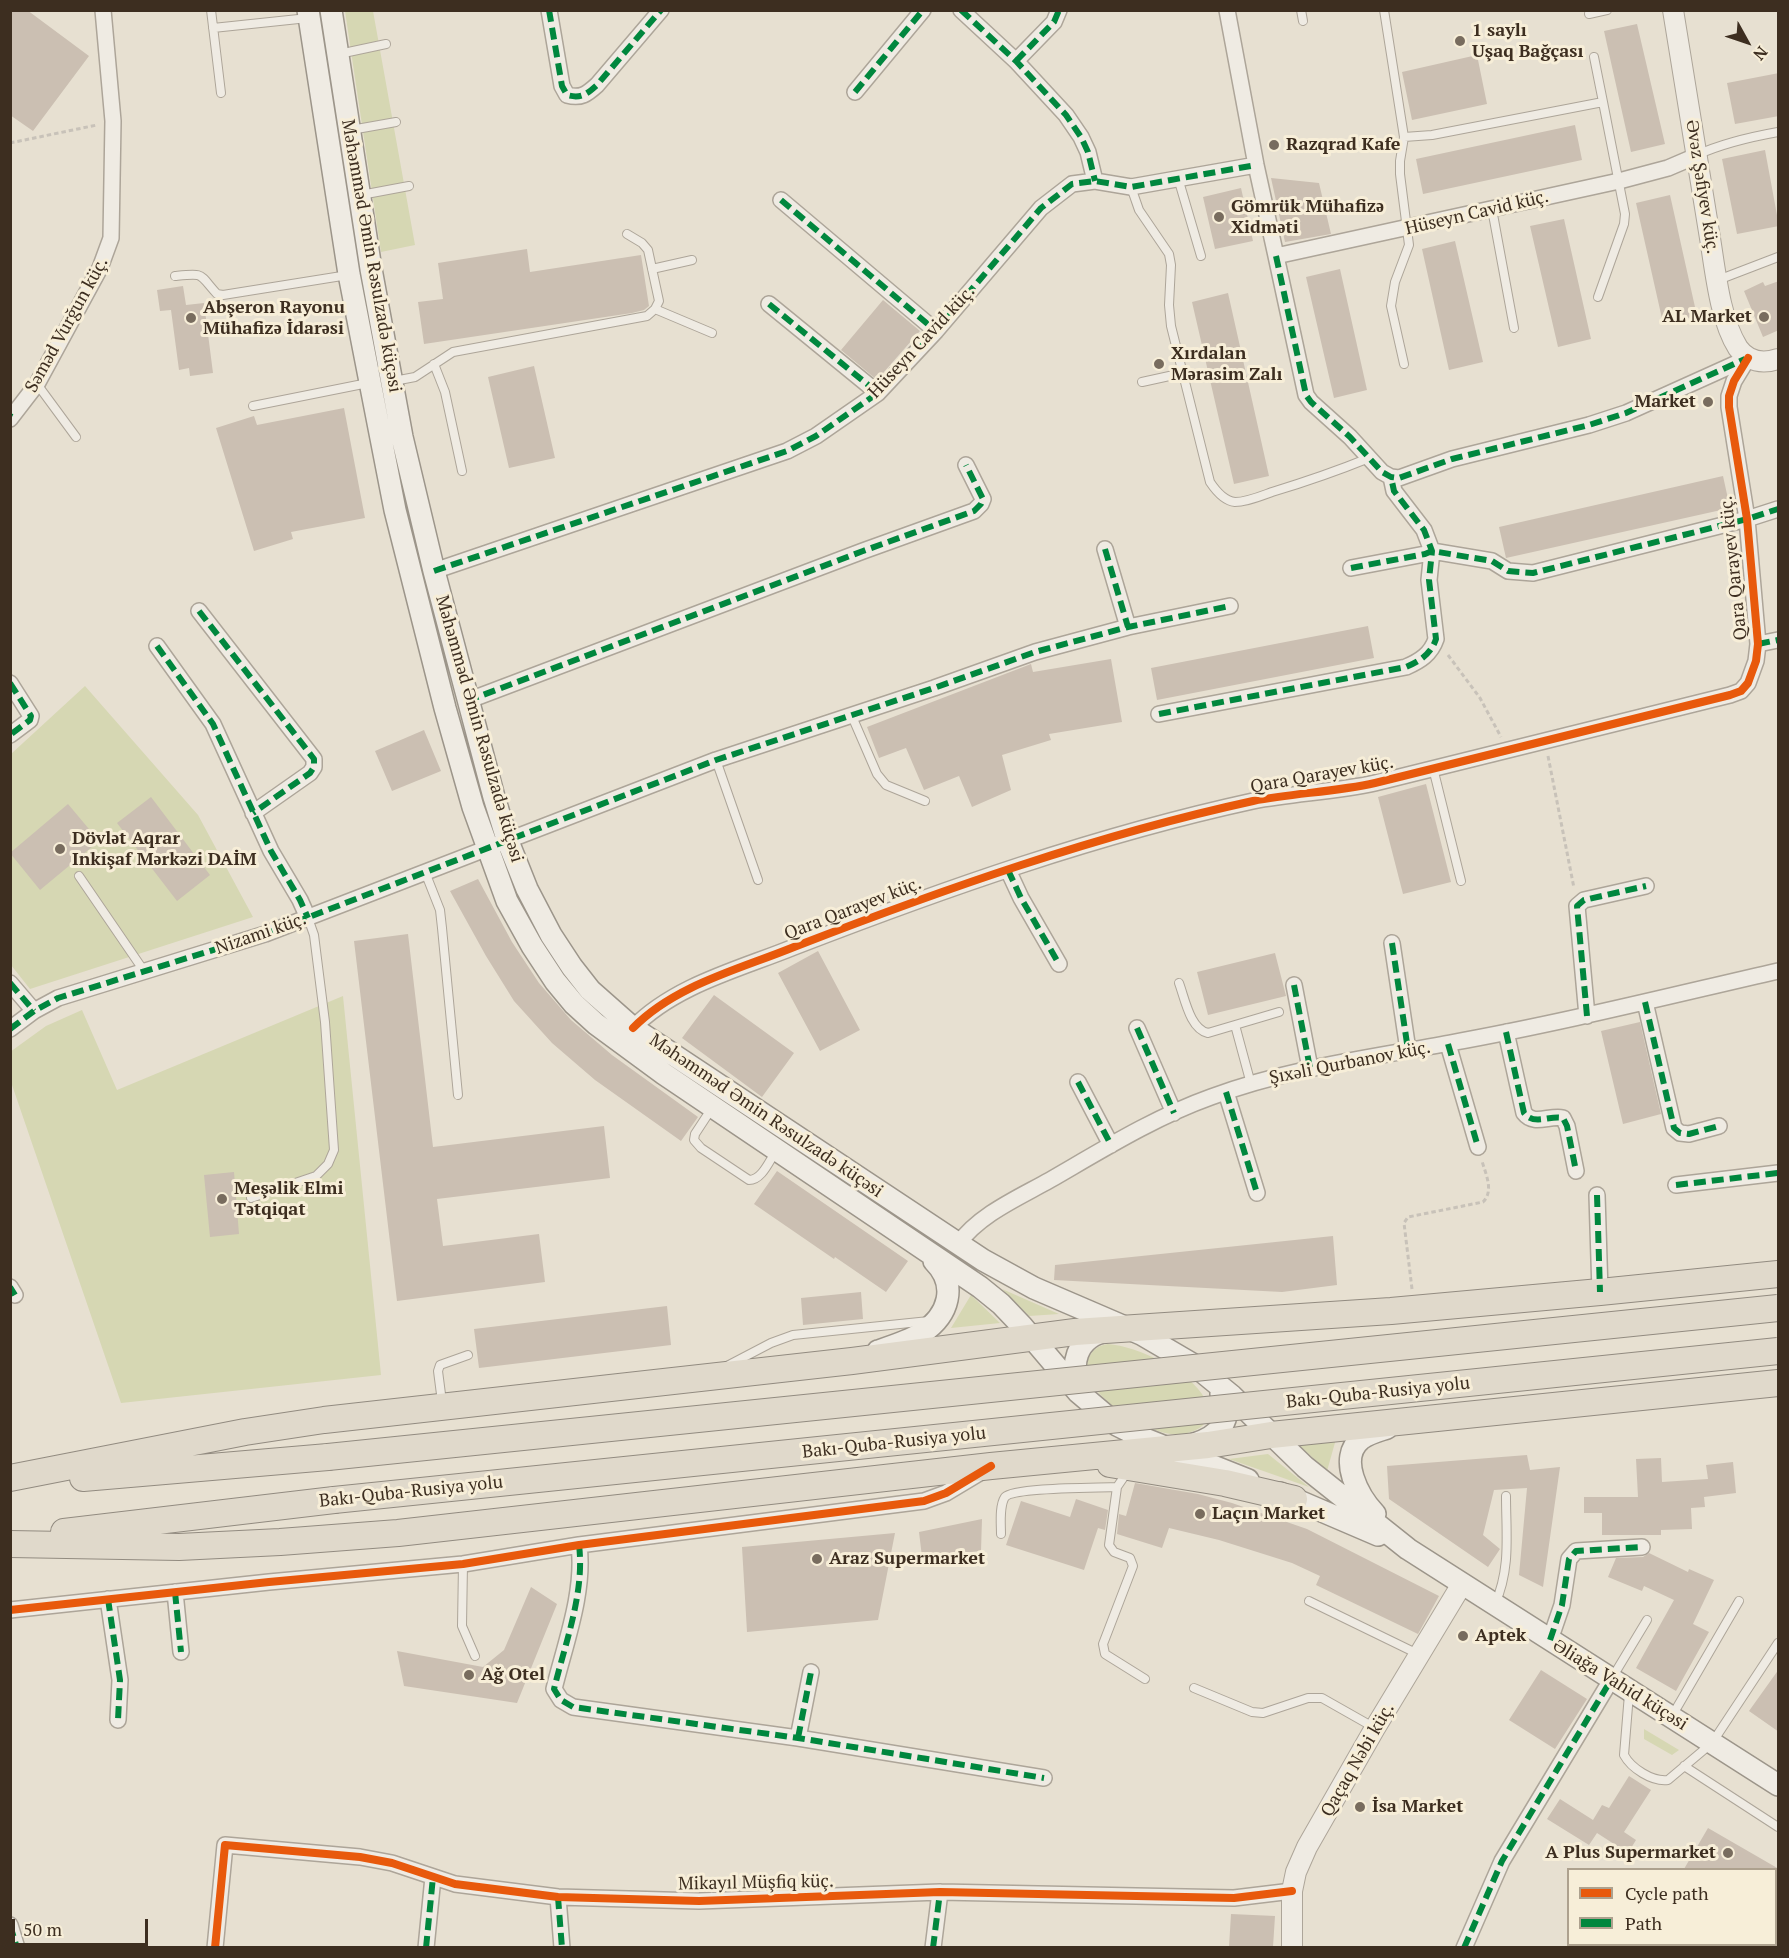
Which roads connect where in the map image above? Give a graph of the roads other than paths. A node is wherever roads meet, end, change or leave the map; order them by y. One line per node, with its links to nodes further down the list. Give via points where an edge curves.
1 (103, 10): 63 (street, Səməd Vurğun küç., via 113,121 111,238 107,253)
2 (211, 10): 17 (lane)
3 (331, 10): 19 (main road, Məhəmməd Əmin Rəsulzadə küçəsi)
4 (549, 10): 5 (street, via 562,86 567,95 577,97 597,85)
5 (661, 10)
6 (923, 10): 22 (street)
7 (961, 10): 21 (street)
8 (1059, 10): 21 (street, via 1054,22)
9 (1227, 10): 30 (street)
10 (1301, 10): 16 (lane)
11 (1384, 10): 28 (lane)
12 (1606, 10): 15 (lane)
13 (1673, 10): 29 (street, Əvəz Şəfiyev küç.)
14 (309, 14): 17 (lane); 46 (main road, Məhəmməd Əmin Rəsulzadə küçəsi)
15 (1589, 14)
16 (1303, 21)
17 (213, 28): 23 (lane)
18 (387, 44): 19 (lane)
19 (337, 54): 26 (main road, Məhəmməd Əmin Rəsulzadə küçəsi)
20 (1594, 57): 24 (lane)
21 (1016, 61): 32 (street, via 1081,136)
22 (855, 92)
23 (221, 93)
24 (1603, 102): 28 (lane); 33 (lane)
25 (396, 122): 26 (lane)
26 (349, 130): 36 (main road, Məhəmməd Əmin Rəsulzadə küçəsi)
27 (1779, 132): 29 (lane, via 1741,139)
28 (1404, 137): 39 (lane, via 1400,167)
29 (1696, 156): 33 (street, Hüseyn Cavid küç.); 48 (street, Əvəz Şəfiyev küç.)
30 (1256, 165): 31 (street, Hüseyn Cavid küç.); 42 (street)
31 (1179, 178): 35 (street, Hüseyn Cavid küç.); 41 (lane)
32 (1095, 181): 35 (street, Hüseyn Cavid küç.); 53 (street, Hüseyn Cavid küç., via 1072,184 1041,208)
33 (1619, 181): 38 (street, Hüseyn Cavid küç.); 49 (lane, via 1625,214)
34 (410, 186): 36 (lane)
35 (1131, 187): 59 (lane, via 1139,210 1169,254 1171,326)
36 (359, 195): 60 (main road, Məhəmməd Əmin Rəsulzadə küçəsi)
37 (781, 200): 53 (street)
38 (1492, 209): 39 (street, Hüseyn Cavid küç.); 52 (lane)
39 (1408, 228): 42 (street, Hüseyn Cavid küç.); 58 (lane, via 1409,245 1391,306)
40 (627, 234): 45 (lane, via 648,250)
41 (1201, 256)
42 (1276, 256): 68 (street, via 1306,394)
43 (1779, 257): 48 (lane)
44 (692, 260): 45 (lane)
45 (652, 269): 51 (lane, via 659,301)
46 (349, 274): 47 (lane, via 223,295 217,294 204,276); 62 (main road, Məhəmməd Əmin Rəsulzadə küçəsi)
47 (175, 276)
48 (1717, 281): 55 (street, Əvəz Şəfiyev küç., via 1733,337)
49 (1598, 297)
50 (769, 304): 64 (street)
51 (655, 309): 54 (lane); 57 (lane, via 647,316 453,352)
52 (1514, 328)
53 (936, 331): 64 (street, Hüseyn Cavid küç.)
54 (712, 333)
55 (1748, 358): 56 (street, via 1756,362); 71 (street, via 1626,413 1444,461 1400,478); 73 (street, Qara Qarayev küç., via 1729,396)
56 (1779, 359)
57 (434, 364): 60 (lane, via 415,377); 70 (lane, via 445,392)
58 (1404, 364)
59 (1183, 373): 61 (lane); 68 (lane, via 1210,482 1225,499 1248,500)
60 (392, 381): 77 (main road, Məhəmməd Əmin Rəsulzadə küçəsi)
61 (1142, 382)
62 (369, 383): 65 (lane); 94 (main road, Məhəmməd Əmin Rəsulzadə küçəsi, via 417,599)
63 (37, 384): 66 (street, Səməd Vurğun küç.); 67 (lane)
64 (878, 393): 77 (street, Hüseyn Cavid küç., via 787,451)
65 (253, 406)
66 (11, 417)
67 (76, 437)
68 (1369, 458): 71 (street)
69 (966, 465): 85 (street, via 983,499 974,511)
70 (462, 471)
71 (1391, 477): 75 (street, via 1394,491 1424,530)
72 (1779, 509): 73 (street)
73 (1747, 519): 75 (street, via 1533,573 1508,571 1483,558); 82 (street, Qara Qarayev küç.)
74 (1105, 549): 80 (street)
75 (1432, 551): 76 (street); 87 (street, via 1430,580 1436,639 1425,656 1406,667)
76 (1351, 568)
77 (434, 571): 85 (main road, Məhəmməd Əmin Rəsulzadə küçəsi)
78 (1230, 606): 80 (street, Nizami küç.)
79 (199, 611): 92 (street, via 314,759 310,773)
80 (1128, 627): 86 (street, Nizami küç., via 1035,652)
81 (1779, 640): 82 (street)
82 (1758, 644): 90 (street, Qara Qarayev küç., via 1753,672 1741,691)
83 (157, 646): 92 (street, via 213,724)
84 (10, 682): 88 (street, via 31,716)
85 (467, 701): 93 (main road, Məhəmməd Əmin Rəsulzadə küçəsi)
86 (851, 714): 89 (street, Nizami küç.); 91 (lane, via 877,774 886,785)
87 (1159, 714)
88 (10, 735)
89 (716, 760): 93 (street, Nizami küç.); 98 (lane)
90 (1433, 768): 95 (street, Qara Qarayev küç., via 1345,789 1252,802 1139,830); 99 (lane)
91 (925, 801)
92 (253, 813): 101 (street)
93 (507, 839): 94 (street, Nizami küç.); 114 (main road, Məhəmməd Əmin Rəsulzadə küçəsi, via 538,914 572,967 590,990)
94 (486, 848): 96 (street, Nizami küç.); 125 (main road, Məhəmməd Əmin Rəsulzadə küçəsi, via 520,926 574,1004 621,1044)
95 (1008, 870): 103 (street); 114 (street, Qara Qarayev küç., via 862,921 699,985 659,1004)
96 (425, 872): 101 (street, Nizami küç.); 124 (lane, via 440,910)
97 (79, 876): 104 (lane)
98 (758, 880)
99 (1461, 881)
100 (1646, 886): 112 (street, via 1584,900 1577,906)
101 (308, 918): 104 (street, Nizami küç.); 136 (lane, via 314,935 325,1022 334,1150 328,1164 316,1176)
102 (1392, 943): 119 (street)
103 (1059, 964)
104 (144, 971): 110 (street, Nizami küç., via 58,998)
105 (1779, 971): 109 (street, Şıxəli Qurbanov küç.)
106 (1179, 983): 113 (lane, via 1201,1032)
107 (10, 984): 110 (street)
108 (1294, 985): 120 (street)
109 (1645, 1002): 112 (street, Şıxəli Qurbanov küç.); 127 (street, via 1674,1128 1689,1134)
110 (34, 1011): 116 (street, Nizami küç.)
111 (1279, 1012): 113 (lane)
112 (1587, 1016): 117 (street, Şıxəli Qurbanov küç.)
113 (1235, 1025): 122 (lane)
114 (633, 1028): 138 (main road, Məhəmməd Əmin Rəsulzadə küçəsi)
115 (1137, 1028): 126 (street)
116 (10, 1029)
117 (1506, 1032): 118 (street, Şıxəli Qurbanov küç.); 131 (street, via 1524,1113 1533,1120 1563,1118)
118 (1448, 1044): 119 (street, Şıxəli Qurbanov küç.); 129 (street)
119 (1408, 1050): 120 (street, Şıxəli Qurbanov küç.)
120 (1310, 1068): 122 (street, Şıxəli Qurbanov küç.)
121 (1077, 1082): 128 (street)
122 (1251, 1084): 123 (street, Şıxəli Qurbanov küç.)
123 (1226, 1092): 126 (street, Şıxəli Qurbanov küç.); 134 (street)
124 (458, 1095)
125 (713, 1107): 130 (main road, Məhəmməd Əmin Rəsulzadə küçəsi); 130 (lane, via 695,1134 694,1140 701,1148 749,1180 759,1177)
126 (1174, 1113): 128 (street, Şıxəli Qurbanov küç.)
127 (1719, 1126)
128 (1111, 1145): 138 (street, Şıxəli Qurbanov küç., via 990,1214)
129 (1478, 1147)
130 (777, 1150): 137 (main road, Məhəmməd Əmin Rəsulzadə küçəsi)
131 (1576, 1171)
132 (1779, 1173): 133 (street)
133 (1676, 1185)
134 (1257, 1193)
135 (1597, 1195): 140 (street)
136 (251, 1198)
137 (917, 1243): 142 (main road, via 948,1280 947,1299); 144 (main road, via 994,1298)
138 (958, 1244): 143 (main road, Məhəmməd Əmin Rəsulzadə küçəsi, via 1013,1278)
139 (1779, 1274): 140 (highway)
140 (1600, 1292): 143 (highway)
141 (1779, 1308): 160 (highway, bridge, via 328,1457)
142 (936, 1320): 147 (main road, via 920,1334); 149 (lane, via 793,1335)
143 (1125, 1328): 144 (highway); 148 (main road); 151 (main road, via 1091,1336 1077,1353 1074,1371)
144 (1033, 1339): 147 (highway); 151 (main road)
145 (1779, 1352): 164 (highway, Bakı-Quba-Rusiya yolu, bridge, via 334,1500)
146 (468, 1354): 152 (lane, via 440,1365)
147 (852, 1361): 149 (highway)
148 (1194, 1365): 154 (main road); 155 (main road, via 1223,1399 1223,1424 1205,1441)
149 (705, 1377): 152 (highway)
150 (1779, 1383): 153 (highway)
151 (1092, 1404): 155 (main road, via 1124,1428)
152 (443, 1406): 159 (highway, via 245,1431)
153 (1409, 1420): 154 (highway); 168 (main road, via 1359,1440 1351,1458 1354,1480 1362,1497)
154 (1271, 1435): 155 (highway); 168 (main road)
155 (1170, 1449): 156 (highway); 162 (main road)
156 (1056, 1461): 157 (highway); 158 (highway)
157 (991, 1466): 165 (highway, via 398,1533 179,1547); 166 (street, via 946,1493 924,1501)
158 (1124, 1477): 162 (highway, via 1225,1482); 163 (lane, via 1011,1493 1004,1498); 184 (lane, via 1109,1545 1114,1552 1130,1558 1133,1566 1103,1644 1105,1654)
159 (10, 1478)
160 (10, 1484)
161 (1506, 1496): 175 (lane, via 1507,1568)
162 (1294, 1498): 168 (main road)
163 (1001, 1534)
164 (10, 1538)
165 (10, 1544)
166 (579, 1545): 169 (street); 191 (street, via 580,1584 554,1689 561,1700 573,1707)
167 (1642, 1547): 178 (street, via 1576,1551 1569,1559 1562,1605)
168 (1408, 1549): 170 (main road, Əliağa Vahid küçəsi)
169 (463, 1564): 171 (street); 182 (lane, via 462,1626)
170 (1462, 1584): 175 (main road, Əliağa Vahid küçəsi); 181 (street, Qaçaq Nəbi küç.)
171 (175, 1592): 172 (street); 180 (street)
172 (108, 1599): 176 (street); 189 (street, via 120,1680)
173 (1309, 1600): 181 (lane)
174 (1739, 1601): 188 (lane)
175 (1495, 1605): 178 (main road, Əliağa Vahid küçəsi)
176 (10, 1610)
177 (1647, 1620): 185 (lane)
178 (1550, 1640): 185 (main road, Əliağa Vahid küçəsi)
179 (1779, 1643): 192 (lane)
180 (181, 1652)
181 (1419, 1655): 190 (street, Qaçaq Nəbi küç.)
182 (475, 1656)
183 (811, 1672): 191 (street)
184 (1145, 1678)
185 (1611, 1680): 187 (main road, Əliağa Vahid küçəsi); 208 (street, via 1502,1861)
186 (1194, 1688): 190 (lane, via 1263,1713 1308,1698 1322,1698)
187 (1630, 1691): 188 (main road, Əliağa Vahid küçəsi); 193 (lane, via 1624,1755 1627,1761 1662,1781)
188 (1671, 1717): 192 (main road, Əliağa Vahid küçəsi)
189 (118, 1720)
190 (1375, 1728): 198 (street, Qaçaq Nəbi küç., via 1308,1847)
191 (798, 1738): 194 (street)
192 (1712, 1743): 193 (lane); 195 (main road, Əliağa Vahid küçəsi)
193 (1684, 1766): 196 (lane)
194 (1044, 1778)
195 (1779, 1785)
196 (1779, 1827)
197 (433, 1877): 200 (street, Mikayıl Müşfiq küç., via 477,1888); 203 (street, Mikayıl Müşfiq küç., via 360,1857 225,1845); 204 (street)
198 (1292, 1891): 199 (street, Mikayıl Müşfiq küç., via 1234,1898); 207 (street, Qaçaq Nəbi küç.)
199 (940, 1892): 200 (street, Mikayıl Müşfiq küç., via 699,1901); 206 (street)
200 (558, 1897): 205 (street)
201 (10, 1925): 202 (street)
202 (17, 1947)
203 (215, 1947)
204 (426, 1947)
205 (562, 1947)
206 (933, 1947)
207 (1292, 1947)
208 (1464, 1947)

